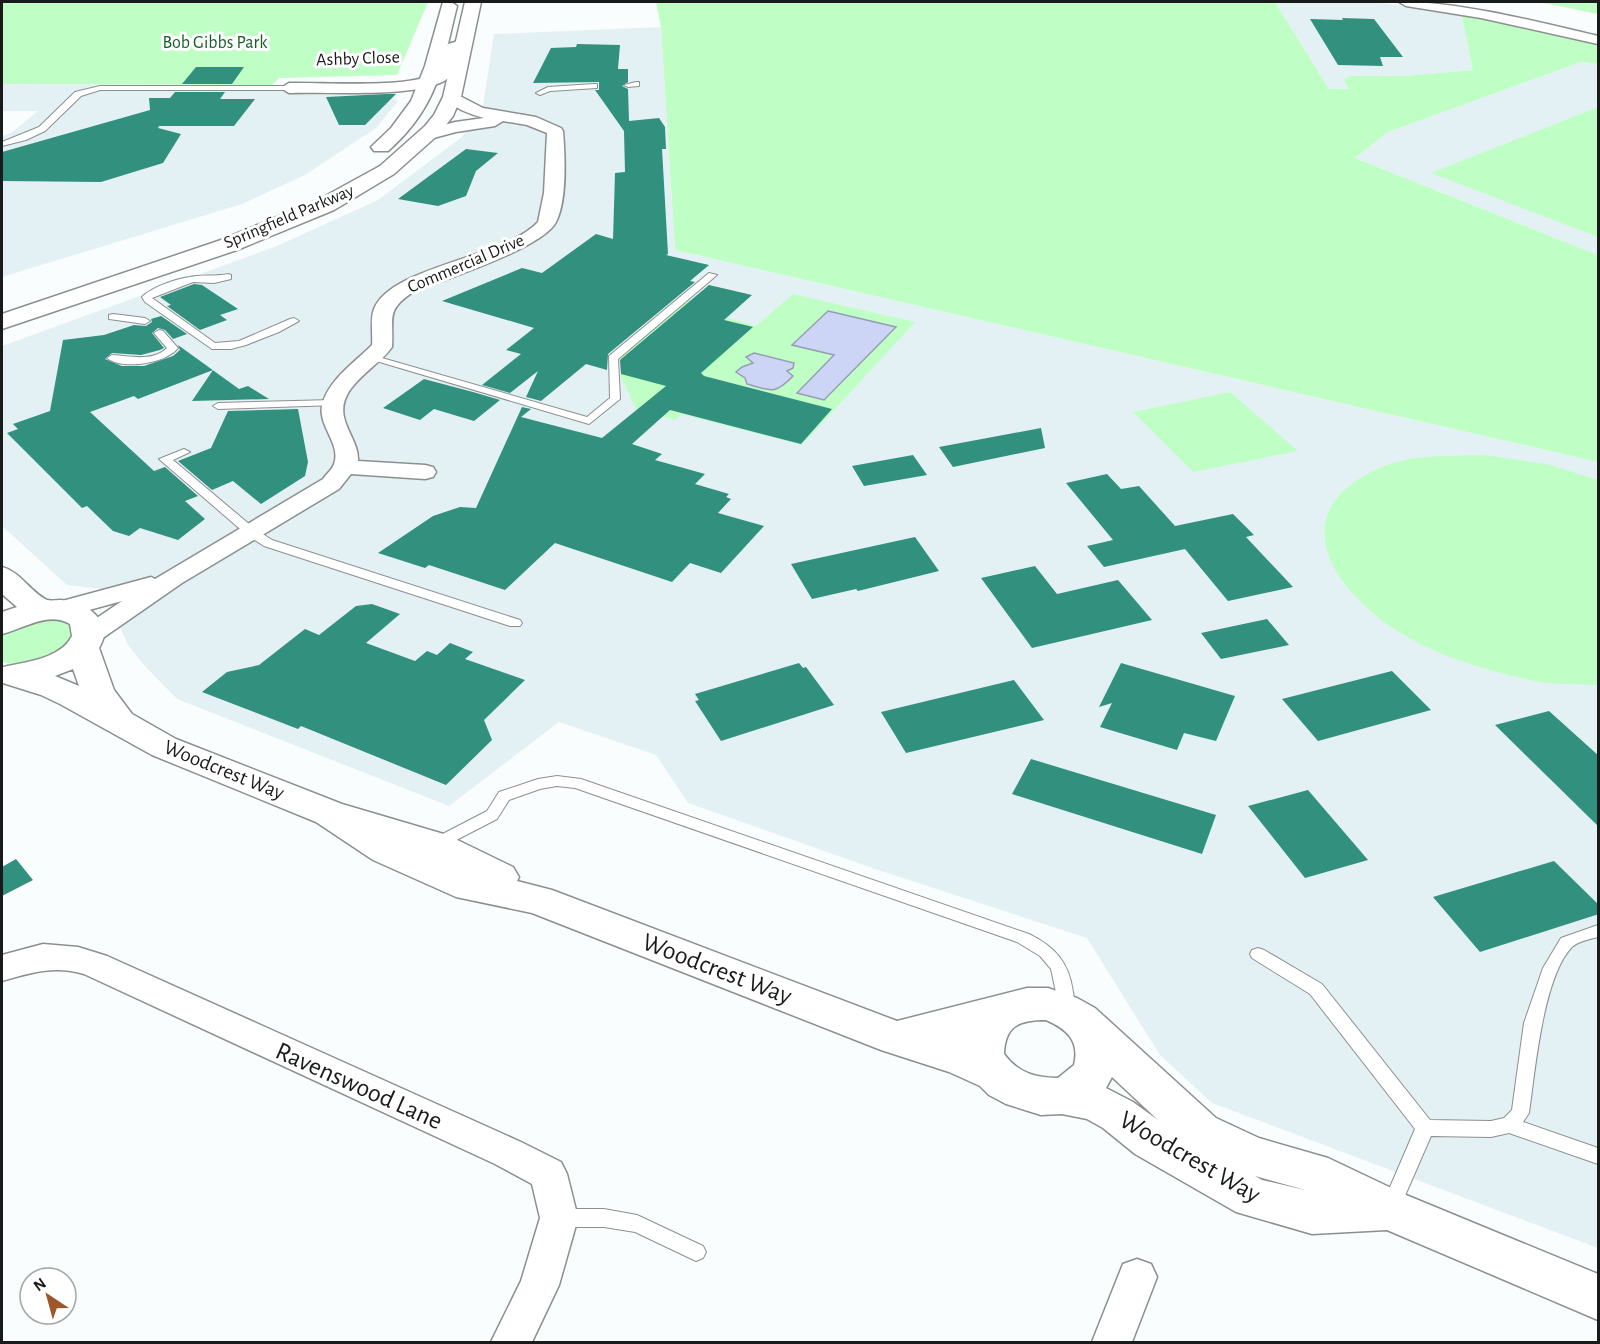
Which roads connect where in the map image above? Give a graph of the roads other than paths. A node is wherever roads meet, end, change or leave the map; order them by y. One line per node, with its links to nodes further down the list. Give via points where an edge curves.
1 (451, 2): 6 (main road, Springfield Parkway)
2 (472, 2): 5 (main road, Springfield Parkway)
3 (1406, 2): 4 (street)
4 (1599, 40)
5 (462, 44): 6 (street, Ashby Close, via 453,47 448,69); 10 (main road, Springfield Parkway)
6 (428, 82): 8 (street, Ashby Close); 8 (street, Ashby Close, via 417,75 400,79 315,80); 16 (main road, Springfield Parkway, via 413,116 397,134 314,190 239,222)
7 (594, 86): 9 (lane)
8 (289, 88): 13 (lane, via 100,88 78,94 42,129)
9 (540, 93)
10 (452, 97): 11 (street, Commercial Drive, via 478,113); 12 (main road, Springfield Parkway, via 443,116)
11 (511, 119): 12 (street, Commercial Drive); 23 (street, Commercial Drive, via 536,121 555,131 552,205 547,223 525,240 388,299 382,308 382,347)
12 (426, 135): 20 (main road, Springfield Parkway, via 387,170 326,205 229,244)
13 (2, 144)
14 (712, 275): 23 (lane, via 613,358 615,399 589,421)
15 (228, 277): 19 (lane, via 192,279 147,297 220,348)
16 (2, 302)
17 (113, 317): 18 (lane)
18 (145, 321)
19 (294, 321)
20 (2, 322)
21 (159, 333): 22 (lane, via 173,348 160,358)
22 (112, 358)
23 (371, 358): 24 (street, Commercial Drive, via 350,378)
24 (333, 403): 25 (lane); 27 (street, via 330,415 347,458)
25 (218, 406)
26 (184, 452): 29 (lane, via 165,459)
27 (344, 467): 28 (street); 29 (street, via 331,484)
28 (425, 472)
29 (251, 532): 31 (street); 33 (lane, via 268,543 305,556)
30 (2, 576): 32 (main road, via 15,590)
31 (173, 578): 32 (street); 35 (street)
32 (51, 610): 34 (main road); 35 (main road, Woodcrest Way, via 74,613 83,619 88,627)
33 (515, 623)
34 (2, 624)
35 (85, 642): 36 (main road, via 70,658 53,667); 37 (main road, Woodcrest Way, via 98,693)
36 (9, 675): 37 (main road, Woodcrest Way, via 53,687)
37 (121, 724): 38 (main road, Woodcrest Way, via 164,747)
38 (329, 813): 39 (main road, Woodcrest Way); 40 (main road, Woodcrest Way, via 386,850 470,887)
39 (434, 844): 40 (main road, Woodcrest Way); 45 (lane, via 492,815 504,796 538,784 576,783 1034,943 1046,950 1059,968)
40 (538, 900): 46 (main road, Woodcrest Way)
41 (1599, 931): 49 (lane, via 1567,942 1551,968 1533,1023 1520,1113)
42 (1258, 954): 50 (lane, via 1316,989)
43 (2, 968): 53 (street, Ravenswood Lane, via 18,961 60,956 96,963 548,1174)
44 (1003, 1012): 45 (main road, via 1020,1005 1048,1004); 46 (main road); 47 (main road, via 988,1027 983,1043 985,1058)
45 (1079, 1021): 48 (main road, via 1098,1046 1097,1068 1088,1082); 52 (main road, Woodcrest Way, via 1200,1131 1250,1155 1312,1172)
46 (896, 1038): 47 (main road, Woodcrest Way, via 961,1058)
47 (994, 1073): 48 (main road, via 1023,1093 1043,1098)
48 (1063, 1096): 52 (main road, Woodcrest Way, via 1096,1103 1252,1198 1312,1213)
49 (1509, 1125): 50 (lane, via 1491,1129); 51 (lane)
50 (1425, 1128): 52 (lane)
51 (1599, 1156)
52 (1390, 1210): 56 (main road, Woodcrest Way)
53 (559, 1218): 54 (lane, via 604,1218 637,1224); 57 (street, via 539,1285)
54 (696, 1252)
55 (1137, 1277): 58 (street)
56 (1599, 1297)
57 (511, 1342)
58 (1112, 1342)

